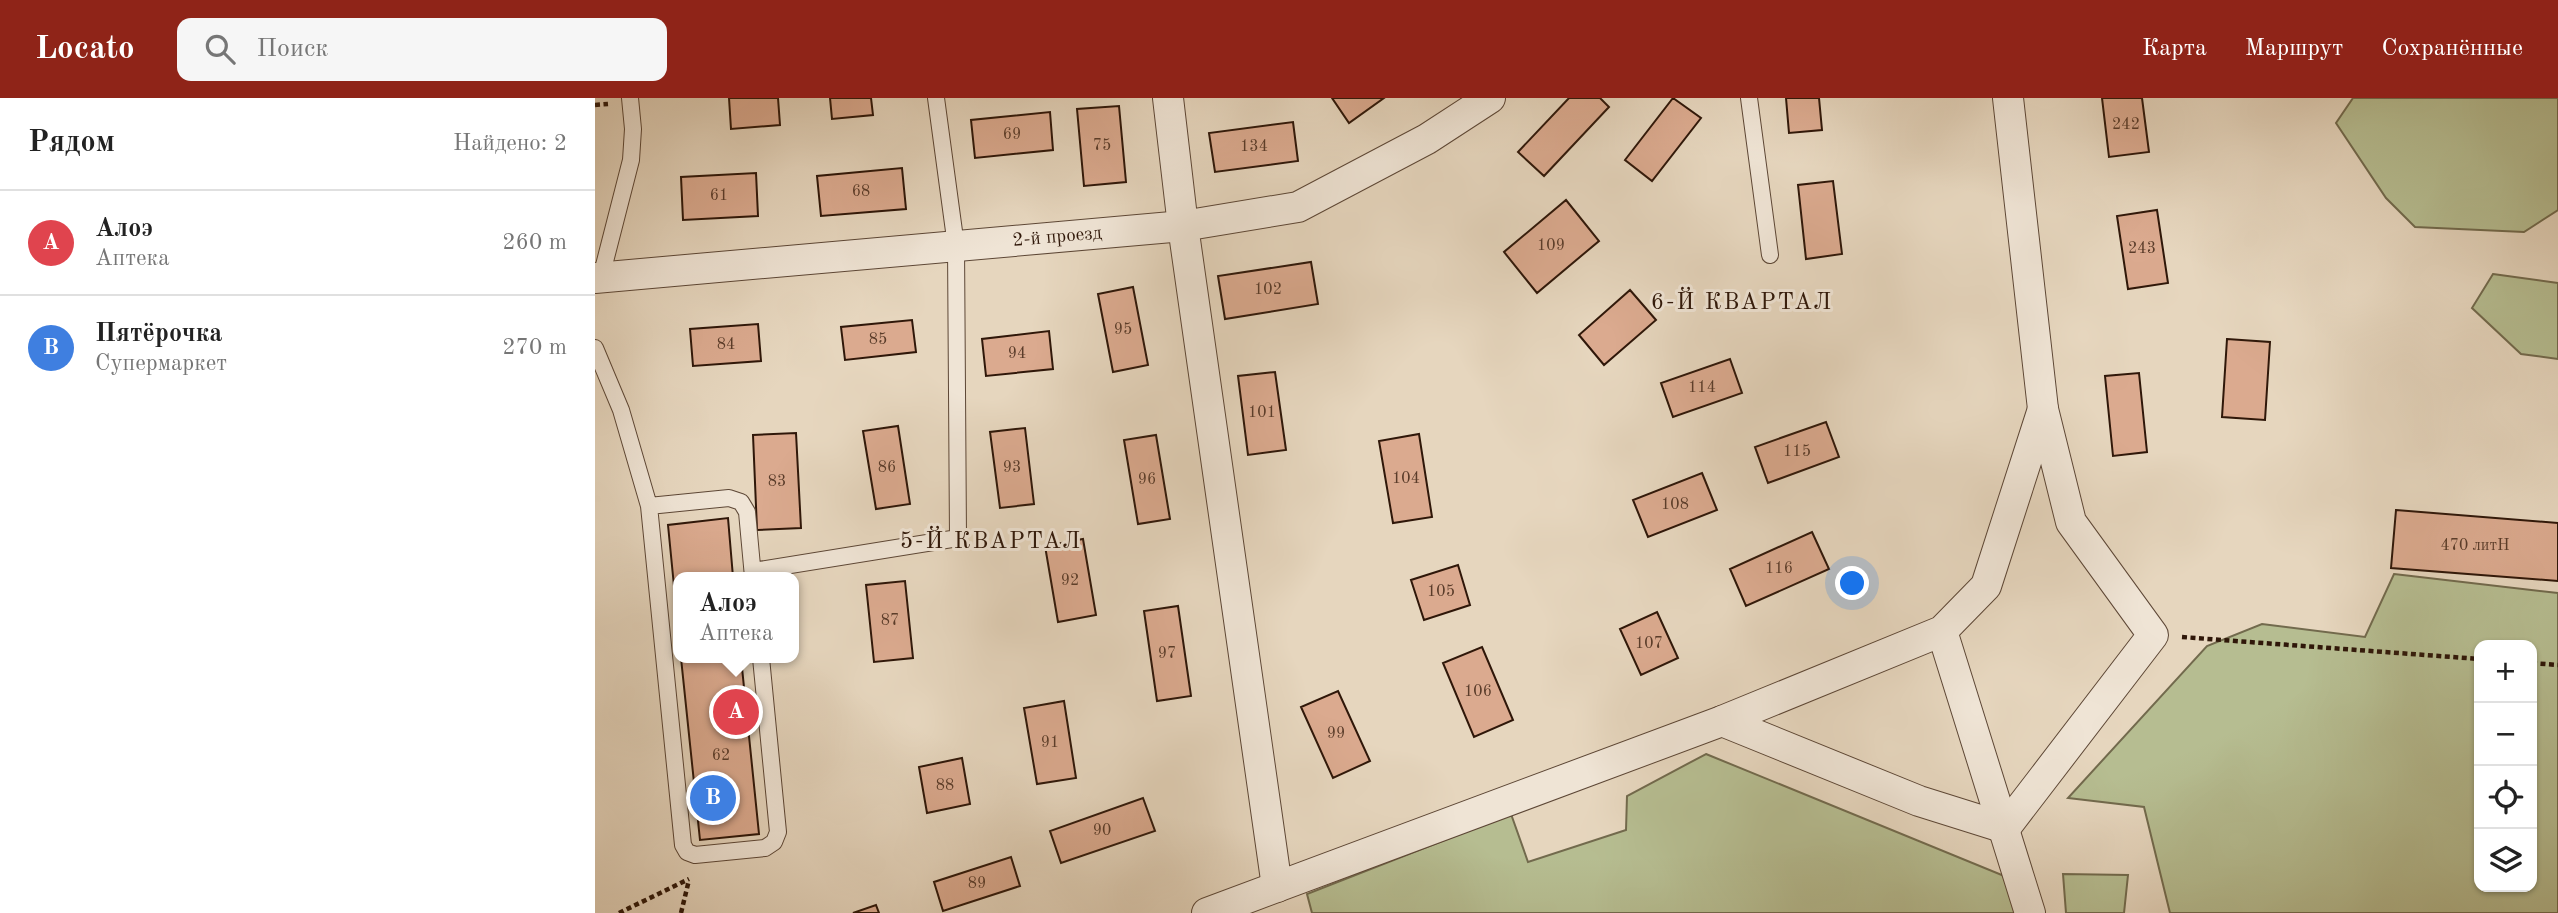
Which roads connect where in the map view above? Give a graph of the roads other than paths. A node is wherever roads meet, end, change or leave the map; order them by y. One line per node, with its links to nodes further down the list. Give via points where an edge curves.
1 (630, 98): 10 (lane, via 631,160)
2 (936, 98): 8 (lane)
3 (1168, 98): 7 (street)
4 (1490, 98): 7 (street, 2-й проезд, via 1427,139 1299,207)
5 (1749, 98): 9 (lane)
6 (2008, 98): 12 (street)
7 (1183, 226): 8 (street, 2-й проезд); 20 (street)
8 (956, 246): 10 (street, 2-й проезд); 15 (lane, via 958,538)
9 (1770, 255)
10 (598, 277)
11 (595, 348): 13 (lane, via 621,410)
12 (2043, 409): 16 (street, via 1986,586); 19 (street, via 2071,522 2153,635)
13 (649, 506): 14 (lane, via 729,498 741,502 747,512); 17 (lane, via 683,845 695,855 765,848 778,832)
14 (753, 572)
15 (764, 572)
16 (1942, 631): 18 (street); 19 (street)
17 (761, 663)
18 (1722, 721): 19 (street, via 1919,801); 20 (street)
19 (2005, 828): 22 (street)
20 (1277, 887): 21 (street)
21 (1207, 913)
22 (2030, 913)

